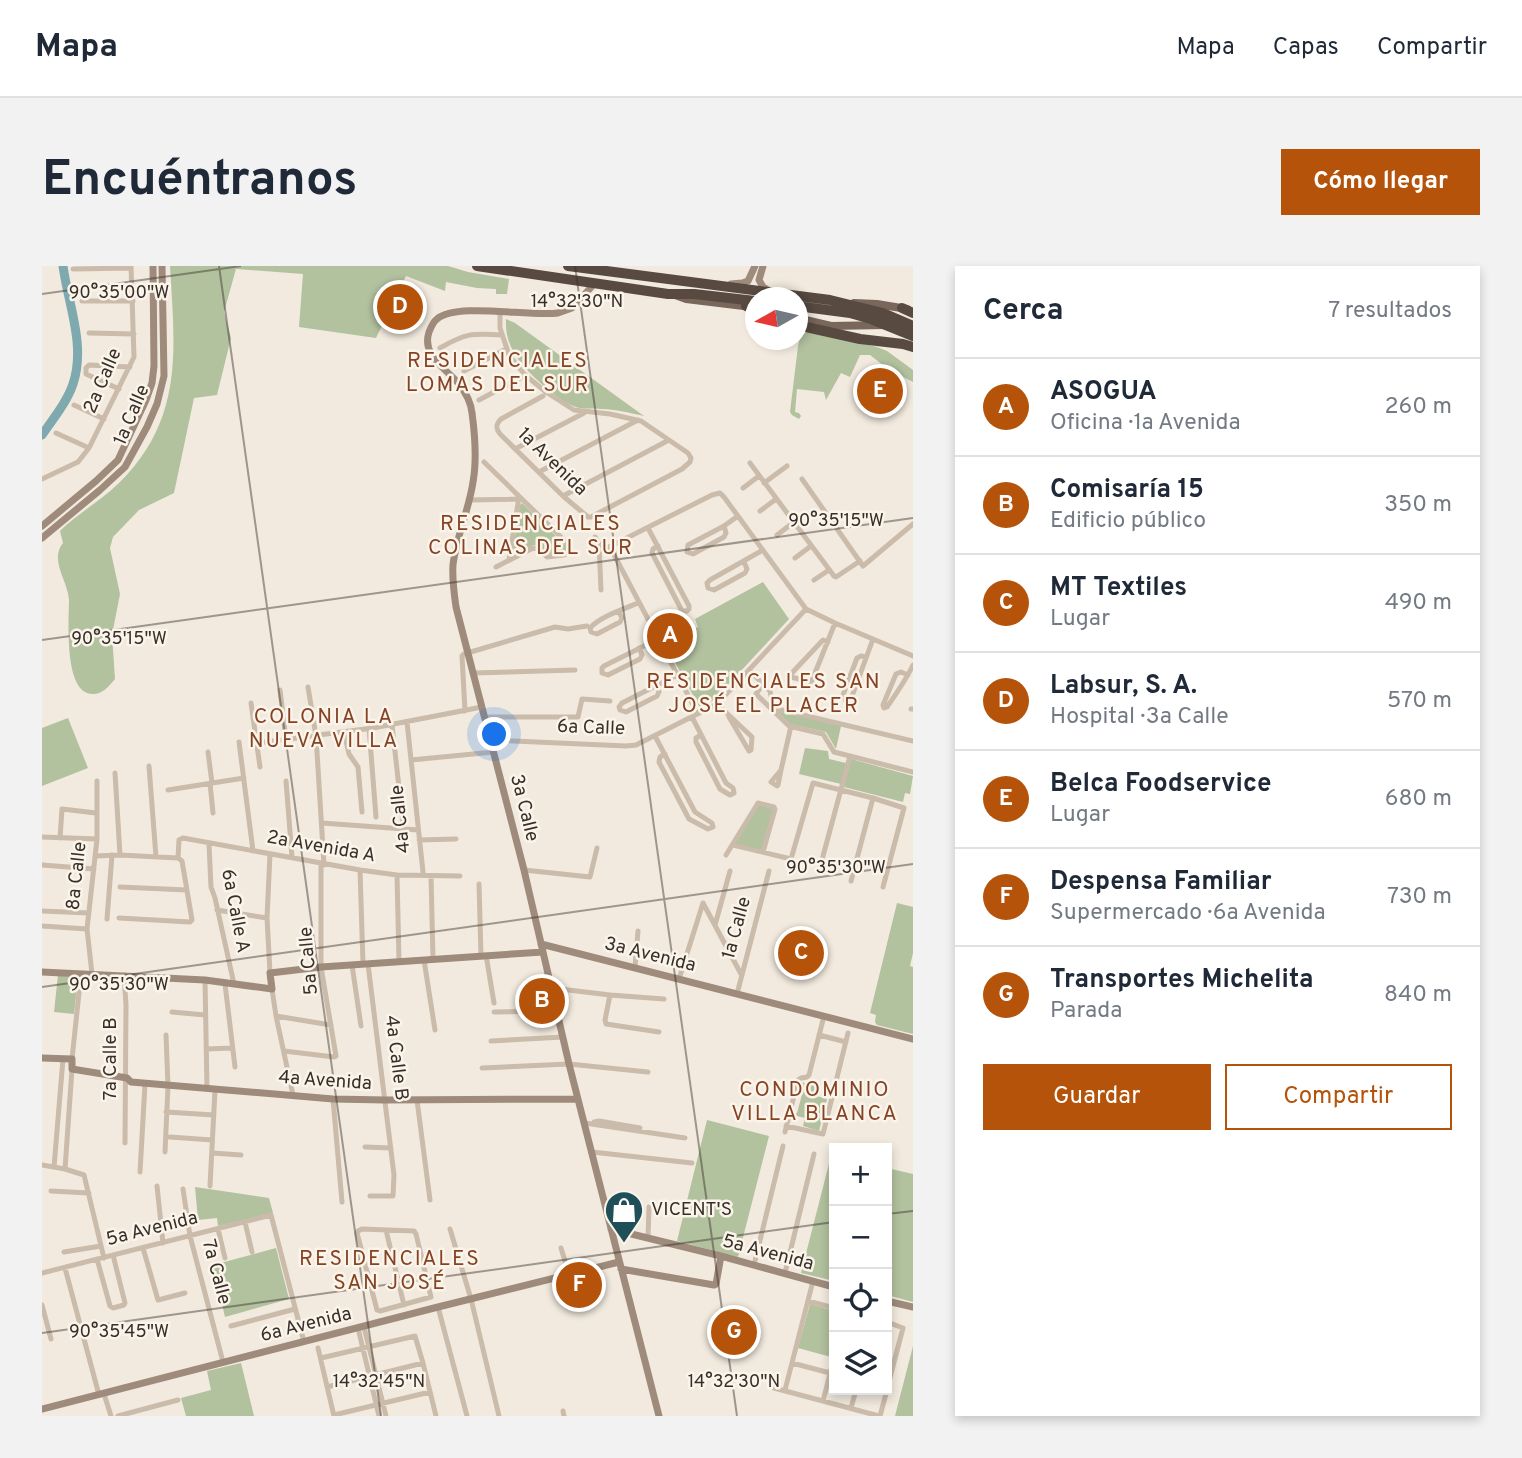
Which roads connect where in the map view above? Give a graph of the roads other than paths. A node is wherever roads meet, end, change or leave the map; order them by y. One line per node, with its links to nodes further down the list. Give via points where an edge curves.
1 (153, 266): 69 (street, 1a Calle, via 154,366 146,400 118,460)
2 (162, 266): 73 (street, 1a Calle, via 164,376 147,427 125,467)
3 (477, 266): 9 (highway)
4 (568, 266): 11 (highway)
5 (755, 266): 11 (street, via 746,282)
6 (763, 266): 12 (street, via 759,277)
7 (131, 267): 8 (street); 18 (street, 2a Calle)
8 (73, 269)
9 (570, 279): 10 (highway); 19 (street)
10 (595, 283): 14 (highway); 19 (street, 3a Calle)
11 (714, 285): 13 (highway)
12 (763, 287)
13 (745, 290)
14 (672, 294): 16 (highway); 21 (main road)
15 (808, 298): 20 (highway)
16 (745, 300)
17 (82, 301): 18 (street)
18 (133, 301): 30 (street, 2a Calle)
19 (576, 302): 25 (street, 3a Calle, via 555,314)
20 (844, 302): 23 (main road); 27 (highway)
21 (745, 307)
22 (808, 307): 32 (highway, via 850,313)
23 (902, 309): 24 (highway)
24 (913, 311)
25 (500, 312): 31 (street); 64 (street, 3a Calle, via 448,313 435,321 428,337 431,354 461,386 471,406 474,471)
26 (808, 321): 27 (main road, via 831,326)
27 (913, 325)
28 (808, 327): 33 (highway)
29 (89, 333): 30 (street)
30 (134, 334): 36 (street, 2a Calle)
31 (502, 335): 34 (street, via 469,334); 35 (street)
32 (913, 336)
33 (913, 346)
34 (440, 348)
35 (506, 349): 37 (street); 38 (street)
36 (130, 367): 39 (street, 2a Calle); 39 (street, via 89,365 85,369 86,374)
37 (464, 371)
38 (526, 375): 41 (street); 43 (street)
39 (119, 390): 45 (street, 2a Calle)
40 (544, 396): 51 (street, 1a Avenida, via 496,425)
41 (479, 400)
42 (74, 405): 45 (street)
43 (569, 408): 44 (street); 47 (street, via 572,415)
44 (585, 412): 46 (street); 47 (street)
45 (104, 419): 50 (street, 2a Calle)
46 (638, 420): 49 (street); 55 (street)
47 (568, 421): 51 (street)
48 (55, 433): 50 (street)
49 (669, 440): 61 (street); 61 (street, 1a Avenida, via 688,453 691,460 685,467 591,517)
50 (89, 448): 57 (street, 2a Calle, via 78,462)
51 (515, 449): 55 (street, 1a Avenida)
52 (484, 462): 62 (street)
53 (750, 463): 56 (street)
54 (787, 466): 59 (street)
55 (539, 472): 61 (street, 1a Avenida)
56 (759, 476): 59 (street); 60 (street)
57 (42, 479)
58 (802, 479): 85 (street)
59 (764, 483): 63 (street)
60 (743, 488)
61 (563, 496)
62 (519, 498): 64 (street); 77 (street); 81 (street, via 567,543 569,551 547,557 535,548)
63 (776, 499): 65 (street); 67 (street)
64 (470, 500): 99 (street, 3a Calle, via 453,572 456,607)
65 (760, 512)
66 (738, 516): 70 (street); 71 (street, via 719,493); 79 (street)
67 (794, 522): 72 (street); 76 (street)
68 (913, 524): 85 (street)
69 (42, 526)
70 (724, 526): 70 (street, via 724,537 693,554 687,552 689,544)
71 (648, 528): 75 (street); 78 (street)
72 (776, 535)
73 (42, 537)
74 (595, 537): 80 (street)
75 (658, 546): 75 (street, via 689,606 687,611 681,609 652,554)
76 (811, 546): 82 (street); 87 (street)
77 (512, 547): 81 (street); 83 (street)
78 (610, 547): 80 (street); 90 (street)
79 (763, 550): 84 (street); 91 (street)
80 (599, 552): 89 (street)
81 (518, 556): 83 (street)
82 (794, 558)
83 (509, 560): 86 (street)
84 (744, 562): 84 (street, via 744,574 714,590 708,588 708,581)
85 (862, 563): 87 (street, via 834,576)
86 (496, 567)
87 (829, 570): 88 (street)
88 (814, 580)
89 (601, 590)
90 (638, 603): 92 (street); 95 (street)
91 (806, 609): 93 (street); 104 (street, 6a Calle)
92 (619, 612): 92 (street, via 592,625 591,632 597,634 620,622)
93 (835, 623): 96 (street); 97 (street)
94 (587, 626): 99 (street, via 555,626)
95 (658, 639): 98 (street); 106 (street)
96 (873, 639): 100 (street); 101 (street)
97 (828, 642): 97 (street, via 810,685 791,677 823,640)
98 (639, 648): 98 (street, via 640,659 608,675 602,673 603,667)
99 (468, 652): 105 (street, 3a Calle); 117 (street, via 462,656)
100 (913, 656)
101 (866, 657): 101 (street, via 851,699 845,700 856,659)
102 (913, 666): 107 (street)
103 (575, 670): 105 (street)
104 (749, 670): 108 (street); 114 (street, 6a Calle)
105 (473, 673): 115 (street, 3a Calle)
106 (677, 675): 109 (street); 119 (street)
107 (908, 675): 107 (street, via 887,707 884,708 895,676 901,672)
108 (763, 684): 116 (street, via 770,691); 116 (street, via 756,694)
109 (657, 685): 109 (street, via 657,696 625,712 620,710 622,703)
110 (308, 687): 127 (street, 5a Calle)
111 (280, 690): 129 (street)
112 (610, 701): 120 (street, via 582,699 578,717)
113 (251, 702): 133 (street)
114 (717, 704): 118 (street); 119 (street, 6a Calle)
115 (482, 707): 117 (street); 120 (street, 3a Calle)
116 (774, 710): 123 (street); 131 (street)
117 (465, 711): 121 (street)
118 (726, 712): 118 (street, via 752,737 750,751 749,751)
119 (695, 715): 126 (street); 128 (street, 6a Calle)
120 (485, 717): 130 (street, 3a Calle)
121 (407, 722): 122 (street); 138 (street, 4a Calle)
122 (392, 725): 124 (street); 156 (street)
123 (791, 726): 137 (street, via 823,734 834,752); 141 (street)
124 (369, 728): 125 (street); 154 (street)
125 (344, 732): 127 (street); 153 (street, via 349,754 358,767)
126 (701, 735): 126 (street, via 726,783 734,789 733,794 720,789 696,742)
127 (316, 736): 129 (street); 155 (street, 5a Calle)
128 (655, 736): 130 (street, 6a Calle, via 630,746); 136 (street)
129 (286, 739): 133 (street)
130 (491, 740): 135 (street, 3a Calle)
131 (913, 741)
132 (239, 742): 144 (street, 6a Calle A)
133 (257, 743): 140 (street)
134 (208, 752): 147 (street)
135 (494, 752): 138 (street); 180 (street, 3a Calle)
136 (664, 754): 136 (street, via 695,812 713,824 712,828 689,819 659,762)
137 (850, 756): 142 (street); 149 (street)
138 (411, 760): 157 (street, 4a Calle)
139 (149, 766): 173 (street)
140 (260, 767)
141 (780, 770)
142 (913, 772)
143 (115, 773): 170 (street)
144 (244, 778): 147 (street); 166 (street, 6a Calle A)
145 (97, 781): 151 (street, 8a Calle)
146 (286, 781): 174 (street)
147 (211, 783): 148 (street); 152 (street)
148 (168, 790)
149 (841, 790): 150 (street); 167 (street, via 812,783 792,858); 183 (street)
150 (873, 798): 188 (street); 191 (street, via 904,808)
151 (96, 813): 159 (street, via 62,809); 160 (street, 8a Calle)
152 (213, 813)
153 (362, 813)
154 (376, 817)
155 (322, 823): 157 (street); 176 (street, 5a Calle)
156 (403, 823)
157 (418, 830): 162 (street, 4a Calle)
158 (42, 837): 159 (street)
159 (60, 838): 160 (street)
160 (97, 839): 172 (street, 8a Calle)
161 (456, 839): 162 (street)
162 (419, 840): 184 (street, 4a Calle)
163 (209, 844): 166 (street, 2a Avenida A); 175 (street, 2a Avenida A, via 183,838); 193 (street, 6a Calle A)
164 (733, 845): 167 (street); 167 (street, via 760,803 775,809); 171 (street)
165 (597, 848): 180 (street, via 590,877)
166 (253, 851): 168 (street, 2a Avenida A)
167 (763, 852)
168 (270, 854): 174 (street, 2a Avenida A); 197 (street)
169 (112, 855): 170 (street); 172 (street); 198 (street)
170 (120, 855): 173 (street)
171 (726, 855)
172 (95, 856): 178 (street, 8a Calle)
173 (156, 857): 175 (street)
174 (292, 857): 176 (street, 2a Avenida A)
175 (178, 858): 192 (street)
176 (323, 864): 179 (street, 2a Avenida A); 209 (street, 5a Calle)
177 (42, 865): 178 (street)
178 (94, 869): 195 (street, 8a Calle)
179 (360, 870): 185 (street, 2a Avenida A); 207 (street, 4a Calle B)
180 (524, 870): 203 (street, 3a Calle)
181 (730, 871): 199 (street)
182 (769, 871): 215 (street, 1a Calle)
183 (819, 871)
184 (423, 872)
185 (397, 875): 186 (street, 2a Avenida A); 206 (street)
186 (431, 876): 187 (street, 2a Avenida A); 205 (street, 4a Calle)
187 (460, 876)
188 (851, 881)
189 (479, 884): 204 (street)
190 (120, 887): 192 (street)
191 (883, 887)
192 (187, 890): 196 (street, via 190,922)
193 (217, 910): 197 (street); 219 (street, 6a Calle A)
194 (42, 911): 195 (street)
195 (89, 913): 201 (street, 8a Calle)
196 (119, 918)
197 (267, 918): 214 (street)
198 (107, 919)
199 (715, 925): 215 (street); 217 (street, via 703,902)
200 (42, 926): 201 (street)
201 (87, 929): 213 (street, 8a Calle)
202 (638, 931): 210 (street)
203 (542, 948): 204 (street, 3a Avenida); 210 (street, 3a Avenida); 220 (street, 3a Calle)
204 (483, 956): 205 (street, 3a Avenida); 225 (street)
205 (429, 960): 206 (street, 3a Avenida); 234 (street, 4a Calle)
206 (399, 961): 207 (street, 3a Avenida)
207 (366, 964): 208 (street, 3a Avenida); 261 (street, 4a Calle B)
208 (352, 965): 209 (street, 3a Avenida); 233 (street)
209 (321, 967): 214 (street, 3a Avenida); 232 (street, 5a Calle)
210 (635, 967): 217 (street, 3a Avenida)
211 (42, 971): 212 (street)
212 (82, 974): 213 (street); 248 (street)
213 (92, 974): 216 (street)
214 (270, 974): 221 (street)
215 (741, 974): 222 (street, 1a Calle)
216 (124, 975): 218 (street); 254 (street, 7a Calle B)
217 (679, 979): 222 (street, 3a Avenida)
218 (205, 980): 219 (street); 229 (street)
219 (230, 984): 221 (street); 243 (street, 6a Calle A)
220 (552, 988): 223 (street); 226 (street, 3a Calle)
221 (272, 989): 230 (street)
222 (737, 994): 231 (street, 3a Avenida)
223 (610, 995): 224 (street); 235 (street, via 606,1024)
224 (664, 999)
225 (494, 1003)
226 (557, 1011): 228 (street); 239 (street, 3a Calle)
227 (172, 1012): 229 (street)
228 (494, 1012)
229 (205, 1015): 244 (street)
230 (276, 1016): 232 (street); 245 (street)
231 (824, 1016): 238 (street); 240 (street, 3a Avenida)
232 (331, 1025): 245 (street, 5a Calle, via 336,1056)
233 (361, 1026)
234 (435, 1030)
235 (659, 1032)
236 (848, 1033): 242 (street)
237 (166, 1035): 256 (street)
238 (819, 1035): 242 (street); 242 (street, via 808,1076 798,1080 785,1129 823,1134)
239 (564, 1037): 241 (street); 249 (street, 3a Calle)
240 (913, 1039)
241 (491, 1041)
242 (846, 1042)
243 (232, 1048): 244 (street); 250 (street, 6a Calle A)
244 (206, 1049): 257 (street)
245 (284, 1051): 258 (street)
246 (42, 1058): 247 (street)
247 (63, 1059): 248 (street); 280 (street)
248 (72, 1059): 252 (street)
249 (569, 1064): 251 (street); 253 (street); 259 (street, 3a Calle)
250 (235, 1067)
251 (482, 1068)
252 (72, 1069): 254 (street, 4a Avenida); 281 (street)
253 (648, 1072)
254 (127, 1078): 255 (street, 4a Avenida); 269 (street, 7a Calle B)
255 (145, 1084): 256 (street, 4a Avenida); 282 (street)
256 (168, 1086): 257 (street, 4a Avenida); 263 (street)
257 (211, 1090): 258 (street, 4a Avenida); 264 (street)
258 (293, 1094): 260 (street, 4a Avenida)
259 (578, 1098): 262 (street, 4a Avenida); 265 (street, 3a Calle)
260 (333, 1099): 261 (street, 4a Avenida); 290 (street)
261 (385, 1100): 262 (street, 4a Avenida); 272 (street, 4a Calle B)
262 (417, 1100): 289 (street)
263 (166, 1112): 264 (street); 273 (street)
264 (214, 1115): 268 (street)
265 (589, 1124): 267 (street); 274 (street, 3a Calle)
266 (170, 1137): 268 (street)
267 (686, 1137)
268 (212, 1140): 275 (street)
269 (125, 1143)
270 (783, 1146): 310 (street)
271 (365, 1147): 272 (street)
272 (391, 1148): 288 (street, 4a Calle B, via 394,1195)
273 (165, 1152)
274 (592, 1152): 278 (street); 295 (street, 3a Calle)
275 (212, 1153): 277 (street); 284 (street)
276 (814, 1154): 314 (street)
277 (241, 1155)
278 (692, 1163)
279 (42, 1165): 280 (street)
280 (54, 1167): 281 (street)
281 (65, 1169): 287 (street, via 84,1175)
282 (140, 1172)
283 (157, 1186): 299 (street)
284 (210, 1186)
285 (183, 1189): 297 (street, 7a Calle)
286 (51, 1191): 287 (street)
287 (89, 1193): 300 (street)
288 (370, 1196)
289 (430, 1200)
290 (342, 1202)
291 (649, 1207): 298 (street)
292 (245, 1222): 294 (street, 5a Avenida); 304 (street); 327 (street, 5a Avenida, via 270,1215)
293 (450, 1228): 319 (street)
294 (218, 1229): 297 (street, 5a Avenida); 308 (street)
295 (611, 1229): 298 (street, 5a Avenida); 311 (street, 3a Calle)
296 (386, 1230): 323 (street); 323 (street, via 414,1231 419,1246 431,1297); 323 (street, via 357,1233 376,1308)
297 (190, 1236): 299 (street, 5a Avenida); 337 (street, 7a Calle)
298 (648, 1238): 306 (street, 5a Avenida)
299 (163, 1243): 301 (street, 5a Avenida)
300 (101, 1246): 303 (street); 307 (street)
301 (143, 1248): 305 (street, 5a Avenida); 318 (street, via 158,1300)
302 (561, 1248): 315 (street)
303 (64, 1252)
304 (252, 1252)
305 (113, 1255): 307 (street, 5a Avenida); 309 (street, via 125,1303 113,1308)
306 (721, 1256): 310 (street, 5a Avenida); 311 (street, 6a Avenida, via 714,1285)
307 (104, 1258): 309 (street, 5a Avenida)
308 (225, 1258)
309 (97, 1259): 312 (street, 5a Avenida)
310 (754, 1265): 314 (street, 5a Avenida)
311 (620, 1266): 315 (street, 6a Avenida); 364 (street, 3a Calle)
312 (65, 1268): 313 (street, 5a Avenida); 348 (street)
313 (42, 1273)
314 (785, 1273): 316 (street, 5a Avenida)
315 (569, 1274): 319 (street, 6a Avenida)
316 (813, 1281): 317 (street, 5a Avenida); 320 (street)
317 (829, 1286)
318 (185, 1293)
319 (471, 1299): 324 (street, 6a Avenida); 363 (street)
320 (808, 1301): 325 (street); 339 (street)
321 (892, 1302): 326 (street)
322 (42, 1305): 332 (street)
323 (404, 1305): 328 (street)
324 (438, 1307): 328 (street, 6a Avenida); 362 (street)
325 (829, 1307)
326 (913, 1307)
327 (295, 1309): 330 (street); 333 (street)
328 (407, 1315): 331 (street, 6a Avenida)
329 (892, 1324): 340 (street, via 903,1328)
330 (230, 1326)
331 (361, 1327): 333 (street, 6a Avenida); 334 (street)
332 (51, 1339)
333 (304, 1342): 337 (street, 6a Avenida)
334 (366, 1347): 336 (street); 338 (street, via 413,1336); 342 (street)
335 (318, 1348): 336 (street)
336 (321, 1358): 344 (street)
337 (223, 1362): 348 (street, 6a Avenida)
338 (423, 1363): 342 (street); 347 (street)
339 (792, 1363): 341 (street); 346 (street)
340 (892, 1370)
341 (829, 1373)
342 (373, 1376): 344 (street); 353 (street)
343 (829, 1377): 352 (street)
344 (327, 1387): 356 (street)
345 (774, 1388): 346 (street)
346 (785, 1390): 352 (street)
347 (430, 1392): 353 (street); 361 (street)
348 (101, 1394): 355 (street, 6a Avenida); 357 (street)
349 (855, 1395): 354 (street)
350 (885, 1395): 365 (street)
351 (178, 1400): 358 (street)
352 (823, 1401): 354 (street)
353 (380, 1404): 356 (street); 359 (street); 360 (street)
354 (851, 1408): 365 (street)
355 (42, 1409)
356 (334, 1415)
357 (111, 1416)
358 (118, 1416)
359 (379, 1416)
360 (386, 1416)
361 (436, 1416)
362 (467, 1416)
363 (499, 1416)
364 (659, 1416)
365 (879, 1416)

